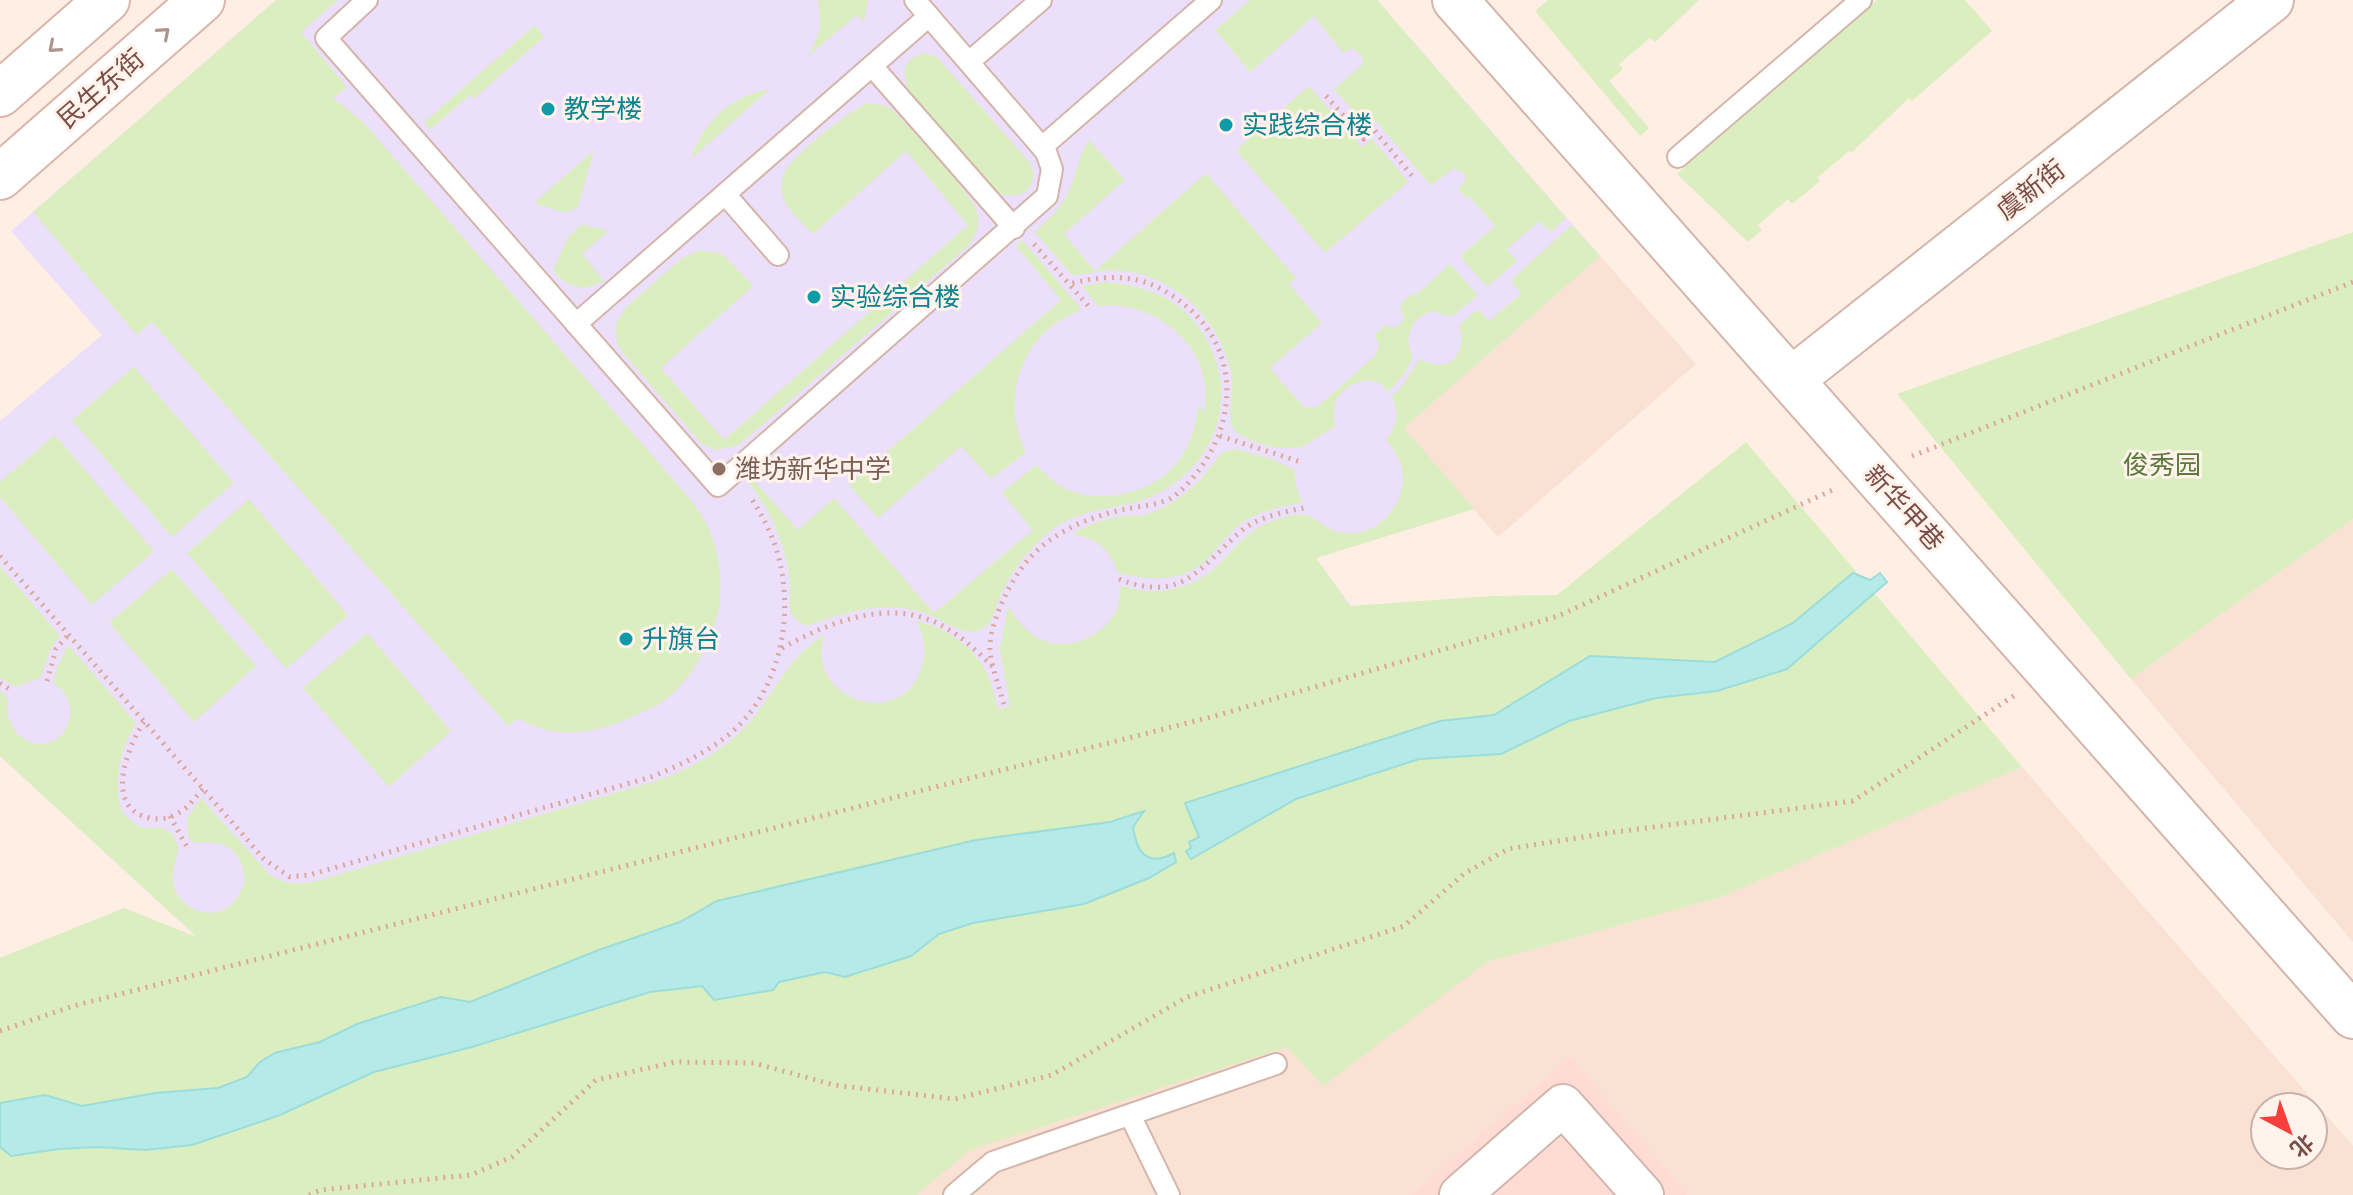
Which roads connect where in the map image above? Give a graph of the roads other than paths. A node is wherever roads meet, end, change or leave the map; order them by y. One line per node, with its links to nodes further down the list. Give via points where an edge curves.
1 (107, 0): 13 (street, one-way to 13)
2 (202, 0): 16 (street, 民生东街, one-way to 2)
3 (367, 0): 20 (lane, via 326,38)
4 (915, 0): 10 (lane)
5 (1041, 0): 11 (lane)
6 (1211, 0): 14 (lane)
7 (1455, 0): 21 (street, 新华甲巷)
8 (1861, 0): 15 (lane)
9 (2271, 0): 21 (street, 虞新街)
10 (929, 16): 11 (lane); 12 (lane)
11 (969, 62): 14 (lane)
12 (872, 66): 17 (lane); 18 (lane)
13 (0, 94)
14 (1042, 147): 18 (lane, via 1052,169 1050,188 1044,202)
15 (1678, 157)
16 (0, 177)
17 (725, 194): 19 (lane); 20 (lane)
18 (1016, 226): 20 (lane, via 718,486)
19 (778, 255)
20 (576, 324)
21 (1791, 380): 22 (street, 新华甲巷)
22 (2353, 1016)
23 (1276, 1064): 24 (lane)
24 (1130, 1115): 25 (lane, via 993,1162); 26 (lane)
25 (954, 1195)
26 (1169, 1195)
27 (1460, 1195): 28 (street, via 1563,1105)
28 (1643, 1195)

